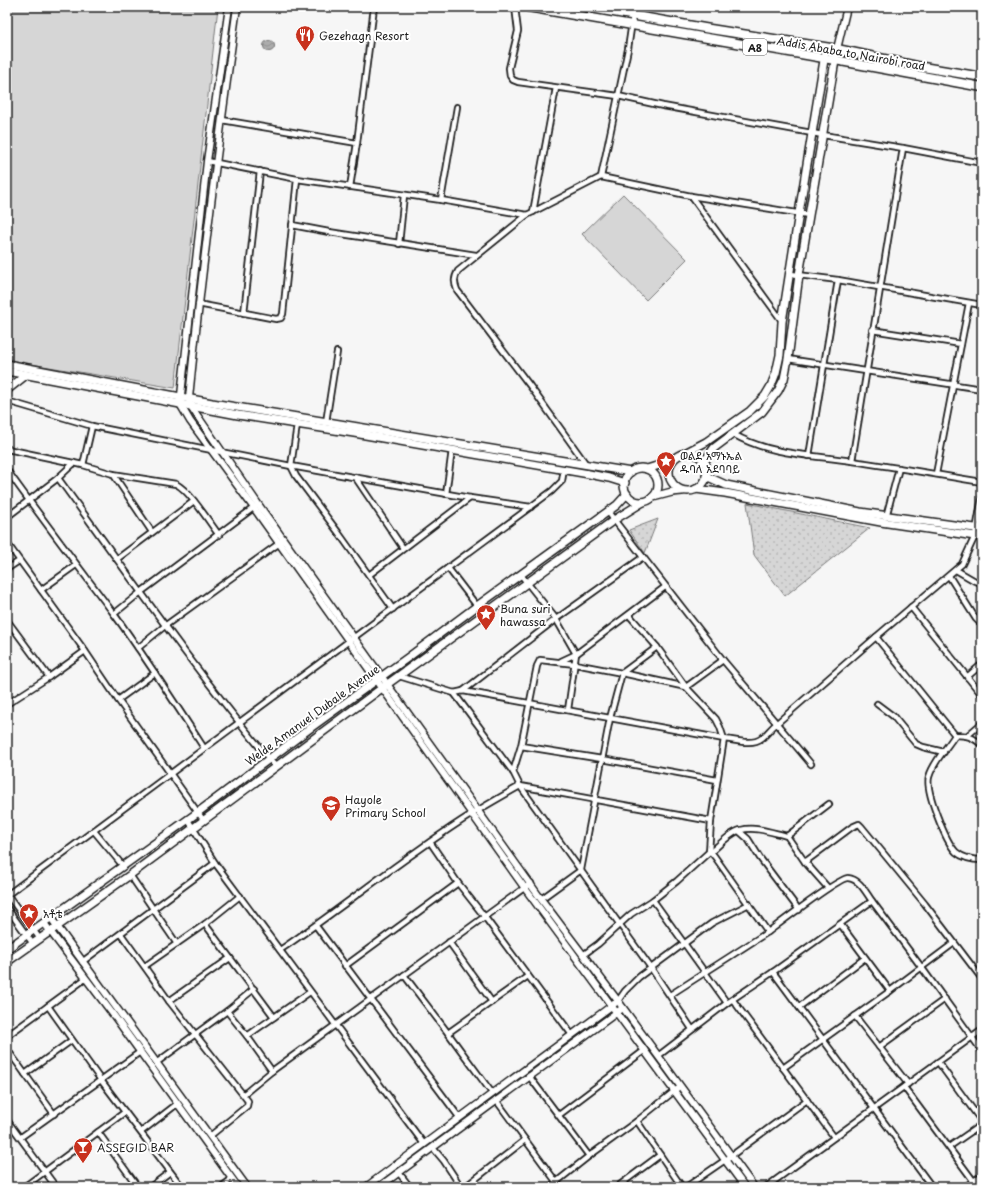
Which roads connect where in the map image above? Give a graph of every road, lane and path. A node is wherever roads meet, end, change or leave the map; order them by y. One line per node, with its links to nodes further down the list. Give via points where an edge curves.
1 (229, 7): 24 (street)
2 (237, 7): 19 (street)
3 (374, 7): 22 (street)
4 (515, 7): 15 (street, via 518,31 509,68 510,76 518,82)
5 (528, 7): 9 (highway, Addis Ababa to Nairobi road / A8)
6 (585, 7): 8 (highway, Addis Ababa to Nairobi road / A8)
7 (847, 7): 11 (street)
8 (634, 15): 9 (street); 10 (highway, Addis Ababa to Nairobi road / A8)
9 (631, 25): 12 (highway, Addis Ababa to Nairobi road / A8); 17 (street)
10 (826, 48): 11 (highway, Addis Ababa to Nairobi road / A8); 12 (main road)
11 (837, 49): 13 (main road); 14 (highway, Addis Ababa to Nairobi road / A8)
12 (824, 59): 13 (highway, Addis Ababa to Nairobi road / A8); 20 (main road)
13 (834, 60): 16 (highway, Addis Ababa to Nairobi road / A8); 21 (main road)
14 (982, 77)
15 (556, 88): 17 (street); 34 (street)
16 (982, 88)
17 (618, 96): 20 (street); 28 (street)
18 (457, 106): 33 (street)
19 (222, 120): 22 (street); 25 (street)
20 (812, 133): 21 (street); 35 (main road)
21 (823, 136): 23 (street); 37 (main road)
22 (357, 143): 30 (street)
23 (903, 148): 26 (street); 44 (street)
24 (207, 161): 25 (street); 64 (street)
25 (216, 162): 27 (street); 46 (street)
26 (982, 163)
27 (260, 171): 29 (street); 48 (street)
28 (601, 177): 32 (street); 34 (street)
29 (297, 179): 30 (street); 38 (street)
30 (350, 187): 31 (street)
31 (404, 195): 33 (street); 39 (street)
32 (691, 196): 35 (street); 49 (street)
33 (441, 200): 36 (street)
34 (532, 212): 36 (street)
35 (799, 213): 37 (street); 41 (main road)
36 (527, 215): 40 (street)
37 (809, 215): 42 (main road)
38 (292, 225): 39 (street); 48 (street, via 281,318)
39 (399, 244): 40 (street)
40 (476, 255): 80 (street, via 458,271 455,277 457,290)
41 (790, 274): 42 (street); 49 (main road)
42 (799, 275): 43 (street); 53 (main road)
43 (838, 280): 44 (street); 55 (street)
44 (880, 287): 45 (street); 50 (street)
45 (969, 303): 47 (street); 51 (street)
46 (198, 304): 48 (street); 66 (street)
47 (982, 305)
48 (244, 313)
49 (782, 322): 56 (main road)
50 (872, 330): 51 (street); 59 (street)
51 (961, 344): 61 (street)
52 (337, 352): 67 (street)
53 (788, 359): 55 (street); 57 (main road)
54 (7, 364): 64 (main road)
55 (824, 365): 59 (street); 76 (street)
56 (777, 366): 57 (main road); 75 (main road, via 771,386 758,404 706,442)
57 (787, 367): 70 (main road, via 778,392 770,403)
58 (7, 371): 60 (main road)
59 (866, 371): 61 (street); 77 (street)
60 (26, 375): 63 (main road); 64 (main road)
61 (954, 385): 62 (street); 89 (street)
62 (982, 389)
63 (7, 390)
64 (180, 400): 66 (main road); 72 (street, via 190,421)
65 (7, 401): 69 (street)
66 (189, 402): 67 (main road); 68 (main road, via 238,415); 74 (street)
67 (326, 422): 80 (main road)
68 (297, 425): 73 (main road); 82 (street)
69 (92, 426): 72 (street); 81 (street)
70 (733, 434): 76 (street, via 762,447); 78 (main road, via 714,448)
71 (7, 449): 79 (street)
72 (212, 450): 74 (street); 105 (street)
73 (452, 450): 84 (main road); 97 (street)
74 (222, 452): 82 (street); 105 (street)
75 (680, 456): 78 (main road, via 690,453); 85 (main road); 96 (main road, via 671,463 669,476 672,483)
76 (809, 456): 77 (street)
77 (852, 461): 83 (street)
78 (704, 462): 90 (main road)
79 (74, 463): 81 (street); 92 (street)
80 (586, 464): 87 (main road)
81 (83, 465): 88 (street)
82 (291, 466): 91 (street); 126 (street, via 301,484)
83 (899, 468): 89 (street); 108 (street)
84 (564, 469): 94 (main road, via 609,478); 106 (street, via 558,485)
85 (647, 469): 87 (main road, via 640,468); 101 (main road, via 657,478 657,492)
86 (7, 470): 102 (street)
87 (631, 472): 94 (main road)
88 (112, 474): 103 (street, via 176,484); 113 (street)
89 (936, 474): 93 (street)
90 (706, 476): 95 (main road, via 702,485); 108 (main road, via 726,485)
91 (355, 477): 97 (street); 118 (street)
92 (58, 478): 102 (street); 120 (street)
93 (982, 482)
94 (625, 484): 98 (main road)
95 (696, 489): 96 (main road); 111 (main road)
96 (683, 490): 101 (main road)
97 (446, 494): 100 (street)
98 (627, 494): 104 (main road, via 636,501); 107 (main road, Welde Amanuel Dubale Avenue)
99 (982, 497): 112 (street)
100 (470, 498): 106 (street); 118 (street)
101 (653, 498): 104 (main road)
102 (29, 501): 109 (street); 122 (street)
103 (194, 501): 113 (street); 114 (street)
104 (643, 502): 110 (main road)
105 (256, 506): 114 (street); 116 (street)
106 (530, 507): 123 (street)
107 (608, 512): 110 (street); 127 (main road, Welde Amanuel Dubale Avenue)
108 (887, 516): 111 (street); 112 (main road)
109 (7, 517)
110 (614, 520): 119 (street); 129 (main road)
111 (881, 522): 115 (main road)
112 (979, 528): 115 (street)
113 (152, 532): 120 (street)
114 (219, 535): 133 (street)
115 (978, 536): 125 (street)
116 (281, 541): 142 (street); 145 (street)
117 (7, 543): 121 (street)
118 (403, 548): 126 (street)
119 (643, 557): 131 (street); 139 (street)
120 (117, 558): 133 (street)
121 (19, 561): 124 (street); 132 (street)
122 (76, 565): 132 (street); 137 (street)
123 (448, 568): 134 (street); 136 (street)
124 (7, 569)
125 (956, 570): 128 (street); 130 (street)
126 (368, 575): 136 (street)
127 (522, 575): 129 (street); 134 (main road, Welde Amanuel Dubale Avenue)
128 (949, 576): 135 (street); 141 (street, via 976,619)
129 (528, 583): 139 (street); 146 (main road)
130 (982, 583)
131 (665, 587): 138 (street); 151 (street)
132 (41, 590): 149 (street)
133 (141, 592): 137 (street); 142 (street)
134 (477, 606): 143 (main road, Welde Amanuel Dubale Avenue)
135 (911, 607): 144 (street); 159 (street)
136 (393, 609): 145 (street)
137 (114, 614): 148 (street)
138 (629, 615): 147 (street); 150 (street)
139 (556, 619): 150 (street); 163 (street)
140 (7, 620): 158 (street)
141 (982, 624)
142 (166, 625): 148 (street); 172 (street)
143 (443, 632): 146 (main road); 160 (main road, Welde Amanuel Dubale Avenue)
144 (876, 637): 174 (street); 175 (street)
145 (351, 639): 160 (street); 172 (street)
146 (449, 640): 157 (main road)
147 (657, 647): 156 (street); 162 (street)
148 (138, 648): 155 (street)
149 (85, 651): 158 (street); 166 (street)
150 (576, 654): 152 (street); 153 (street)
151 (723, 660): 162 (street); 174 (street)
152 (560, 662): 153 (street); 168 (street, via 540,660)
153 (575, 664): 156 (street); 170 (street)
154 (982, 664): 159 (street)
155 (156, 673): 166 (street); 180 (street)
156 (622, 673): 162 (street); 171 (street)
157 (399, 676): 161 (main road); 164 (street)
158 (49, 677): 167 (street)
159 (967, 677): 165 (street)
160 (379, 679): 161 (street); 183 (main road, Welde Amanuel Dubale Avenue)
161 (385, 686): 185 (main road); 192 (street); 194 (street)
162 (686, 687): 177 (street, via 716,719)
163 (463, 691): 164 (street); 168 (street)
164 (454, 693): 186 (street)
165 (982, 695)
166 (118, 700): 187 (street)
167 (8, 702)
168 (529, 704): 170 (street); 179 (street)
169 (877, 704): 181 (street, via 894,716 916,744)
170 (568, 710): 171 (street)
171 (610, 718): 177 (street); 182 (street)
172 (239, 723): 180 (street); 183 (street)
173 (982, 723): 176 (street)
174 (776, 724): 177 (street, via 761,739 754,742); 184 (street)
175 (955, 735): 176 (street); 181 (street)
176 (968, 735): 178 (street)
177 (724, 739): 188 (street)
178 (982, 745)
179 (520, 746): 182 (street); 186 (street)
180 (204, 748): 187 (street)
181 (944, 752): 204 (street, via 933,767 928,783 938,818 947,840 956,852 974,860)
182 (602, 759): 188 (street); 190 (street)
183 (269, 760): 185 (street); 193 (main road, Welde Amanuel Dubale Avenue)
184 (811, 764)
185 (276, 767): 196 (main road)
186 (513, 772): 189 (street)
187 (171, 774): 193 (street); 200 (street)
188 (717, 780): 197 (street)
189 (520, 786): 190 (street); 192 (street); 208 (street)
190 (595, 799): 197 (street); 208 (street)
191 (830, 804): 201 (street)
192 (478, 810): 194 (street); 211 (street)
193 (197, 813): 195 (main road, Welde Amanuel Dubale Avenue); 196 (street)
194 (472, 814): 202 (street); 212 (street)
195 (188, 820): 198 (street); 207 (main road, Welde Amanuel Dubale Avenue)
196 (204, 821): 198 (main road)
197 (711, 821): 203 (street)
198 (194, 828): 206 (street); 209 (main road)
199 (739, 830): 201 (street, via 756,829); 203 (street); 222 (street)
200 (94, 831): 207 (street); 214 (street)
201 (787, 836): 205 (street)
202 (430, 842): 210 (street); 229 (street)
203 (710, 852): 217 (street); 219 (street)
204 (982, 860)
205 (804, 862): 213 (street); 239 (street, via 858,824)
206 (216, 863): 215 (street); 221 (street)
207 (124, 866): 224 (main road, Welde Amanuel Dubale Avenue)
208 (581, 870): 216 (street); 227 (street)
209 (130, 875): 221 (street); 230 (main road)
210 (458, 883): 223 (street); 250 (street)
211 (531, 883): 212 (street); 216 (street)
212 (524, 887): 223 (street); 270 (street)
213 (828, 888): 218 (street, via 843,878 849,878 862,886); 222 (street)
214 (7, 895): 231 (street)
215 (240, 896): 226 (street); 243 (street)
216 (541, 899): 244 (street)
217 (653, 900): 227 (street); 238 (street)
218 (872, 901): 228 (street); 252 (street)
219 (749, 904): 233 (street); 238 (street, via 712,923)
220 (7, 908): 235 (street)
221 (154, 909): 234 (street); 241 (street)
222 (799, 910): 233 (street)
223 (484, 916): 237 (street); 256 (street)
224 (51, 918): 225 (main road, Welde Amanuel Dubale Avenue); 230 (street)
225 (44, 923): 231 (main road, Welde Amanuel Dubale Avenue); 232 (street)
226 (205, 924): 241 (street); 245 (street)
227 (619, 924): 244 (street); 251 (street)
228 (841, 925): 246 (street); 253 (street)
229 (316, 926): 243 (street); 250 (street)
230 (57, 927): 232 (main road); 248 (street)
231 (34, 930): 235 (main road, Welde Amanuel Dubale Avenue); 236 (street)
232 (50, 932): 236 (main road); 257 (street)
233 (768, 932): 254 (street)
234 (121, 934): 248 (street); 249 (street)
235 (27, 935): 240 (street); 242 (main road, Welde Amanuel Dubale Avenue)
236 (40, 939): 240 (main road)
237 (449, 942): 255 (street); 268 (street)
238 (685, 943): 251 (street); 254 (street)
239 (954, 943): 252 (street); 258 (street)
240 (33, 944): 247 (main road)
241 (177, 944): 249 (street)
242 (7, 949)
243 (280, 950): 261 (street)
244 (583, 955): 267 (street)
245 (230, 958): 259 (street); 266 (street)
246 (865, 958): 260 (street); 272 (street)
247 (7, 962)
248 (82, 962): 296 (street)
249 (145, 966): 266 (street)
250 (345, 966): 263 (street)
251 (651, 968): 262 (street); 267 (street, via 629,986)
252 (922, 968): 260 (street); 264 (street)
253 (773, 972): 265 (street); 272 (street)
254 (705, 973): 262 (street); 269 (street)
255 (404, 975): 263 (street); 281 (street)
256 (528, 976): 268 (street); 285 (street)
257 (85, 979): 271 (street); 293 (street)
258 (982, 979)
259 (254, 989): 274 (street); 277 (street)
260 (890, 991): 276 (street)
261 (310, 992): 277 (street); 278 (street)
262 (670, 995): 279 (street)
263 (370, 999): 278 (street); 314 (street)
264 (945, 999): 286 (street); 289 (street)
265 (733, 1000): 269 (street); 297 (street)
266 (169, 1001): 282 (street)
267 (618, 1001): 270 (street); 273 (street)
268 (492, 1002): 281 (street)
269 (727, 1003): 279 (street)
270 (612, 1005): 275 (street); 285 (street)
271 (48, 1006): 283 (street); 288 (street)
272 (799, 1007): 287 (street)
273 (623, 1008): 275 (street); 294 (street)
274 (227, 1011): 282 (street); 284 (street)
275 (617, 1012): 291 (street); 300 (street)
276 (854, 1016): 287 (street); 289 (street)
277 (274, 1017): 284 (street)
278 (335, 1025): 298 (street); 324 (street)
279 (692, 1029): 294 (street)
280 (982, 1030): 286 (street)
281 (448, 1033): 305 (street)
282 (196, 1034): 296 (street); 306 (street)
283 (7, 1036)
284 (247, 1036): 298 (street)
285 (572, 1036): 305 (street)
286 (972, 1037): 292 (street); 295 (street)
287 (823, 1039): 297 (street); 310 (street)
288 (72, 1040): 299 (street); 301 (street)
289 (878, 1047): 302 (street)
290 (7, 1049): 299 (street)
291 (645, 1050): 304 (street); 313 (street)
292 (982, 1051)
293 (140, 1052): 301 (street); 309 (street)
294 (658, 1056): 303 (street)
295 (938, 1062): 302 (street); 317 (street)
296 (156, 1063): 320 (street)
297 (783, 1068): 308 (street)
298 (272, 1071): 306 (street)
299 (25, 1074): 312 (street)
300 (529, 1076): 307 (street); 313 (street)
301 (100, 1079): 311 (street); 312 (street)
302 (906, 1085): 310 (street); 325 (street)
303 (681, 1087): 304 (street); 329 (street)
304 (675, 1091): 316 (street); 330 (street)
305 (492, 1093): 314 (street)
306 (244, 1094): 320 (street, via 248,1100 247,1106)
307 (496, 1100): 323 (street); 326 (street)
308 (807, 1100): 322 (street); 329 (street)
309 (177, 1104): 319 (street); 335 (street)
310 (874, 1109): 322 (street); 359 (street)
311 (125, 1112): 318 (street); 319 (street)
312 (54, 1114): 321 (street)
313 (559, 1115): 328 (street)
314 (459, 1117): 324 (street)
315 (7, 1120): 321 (street)
316 (637, 1121): 327 (street); 328 (street)
317 (982, 1123): 325 (street)
318 (98, 1132): 331 (street); 340 (street)
319 (141, 1132): 332 (street)
320 (210, 1136): 345 (street)
321 (21, 1137): 331 (street)
322 (834, 1137): 358 (street)
323 (525, 1140): 337 (street); 350 (street)
324 (424, 1144): 346 (street)
325 (949, 1147): 336 (street)
326 (433, 1148): 333 (street); 349 (street)
327 (660, 1155): 353 (street); 354 (street)
328 (589, 1156): 337 (street)
329 (731, 1156): 330 (street); 357 (street)
330 (725, 1160): 355 (street); 356 (street)
331 (45, 1171): 338 (street); 339 (street)
332 (170, 1172): 341 (street); 342 (street)
333 (399, 1173): 347 (street); 348 (street)
334 (982, 1175): 336 (street)
335 (232, 1179): 343 (street); 344 (street)
336 (974, 1181): 360 (street); 361 (street)
337 (556, 1182): 351 (street); 352 (street)
338 (24, 1187)
339 (56, 1187)
340 (138, 1187)
341 (150, 1187)
342 (182, 1187)
343 (221, 1187)
344 (238, 1187)
345 (247, 1187)
346 (366, 1187)
347 (379, 1187)
348 (410, 1187)
349 (461, 1187)
350 (465, 1187)
351 (550, 1187)
352 (560, 1187)
353 (617, 1187)
354 (682, 1187)
355 (686, 1187)
356 (745, 1187)
357 (754, 1187)
358 (766, 1187)
359 (932, 1187)
360 (965, 1187)
361 (978, 1187)

